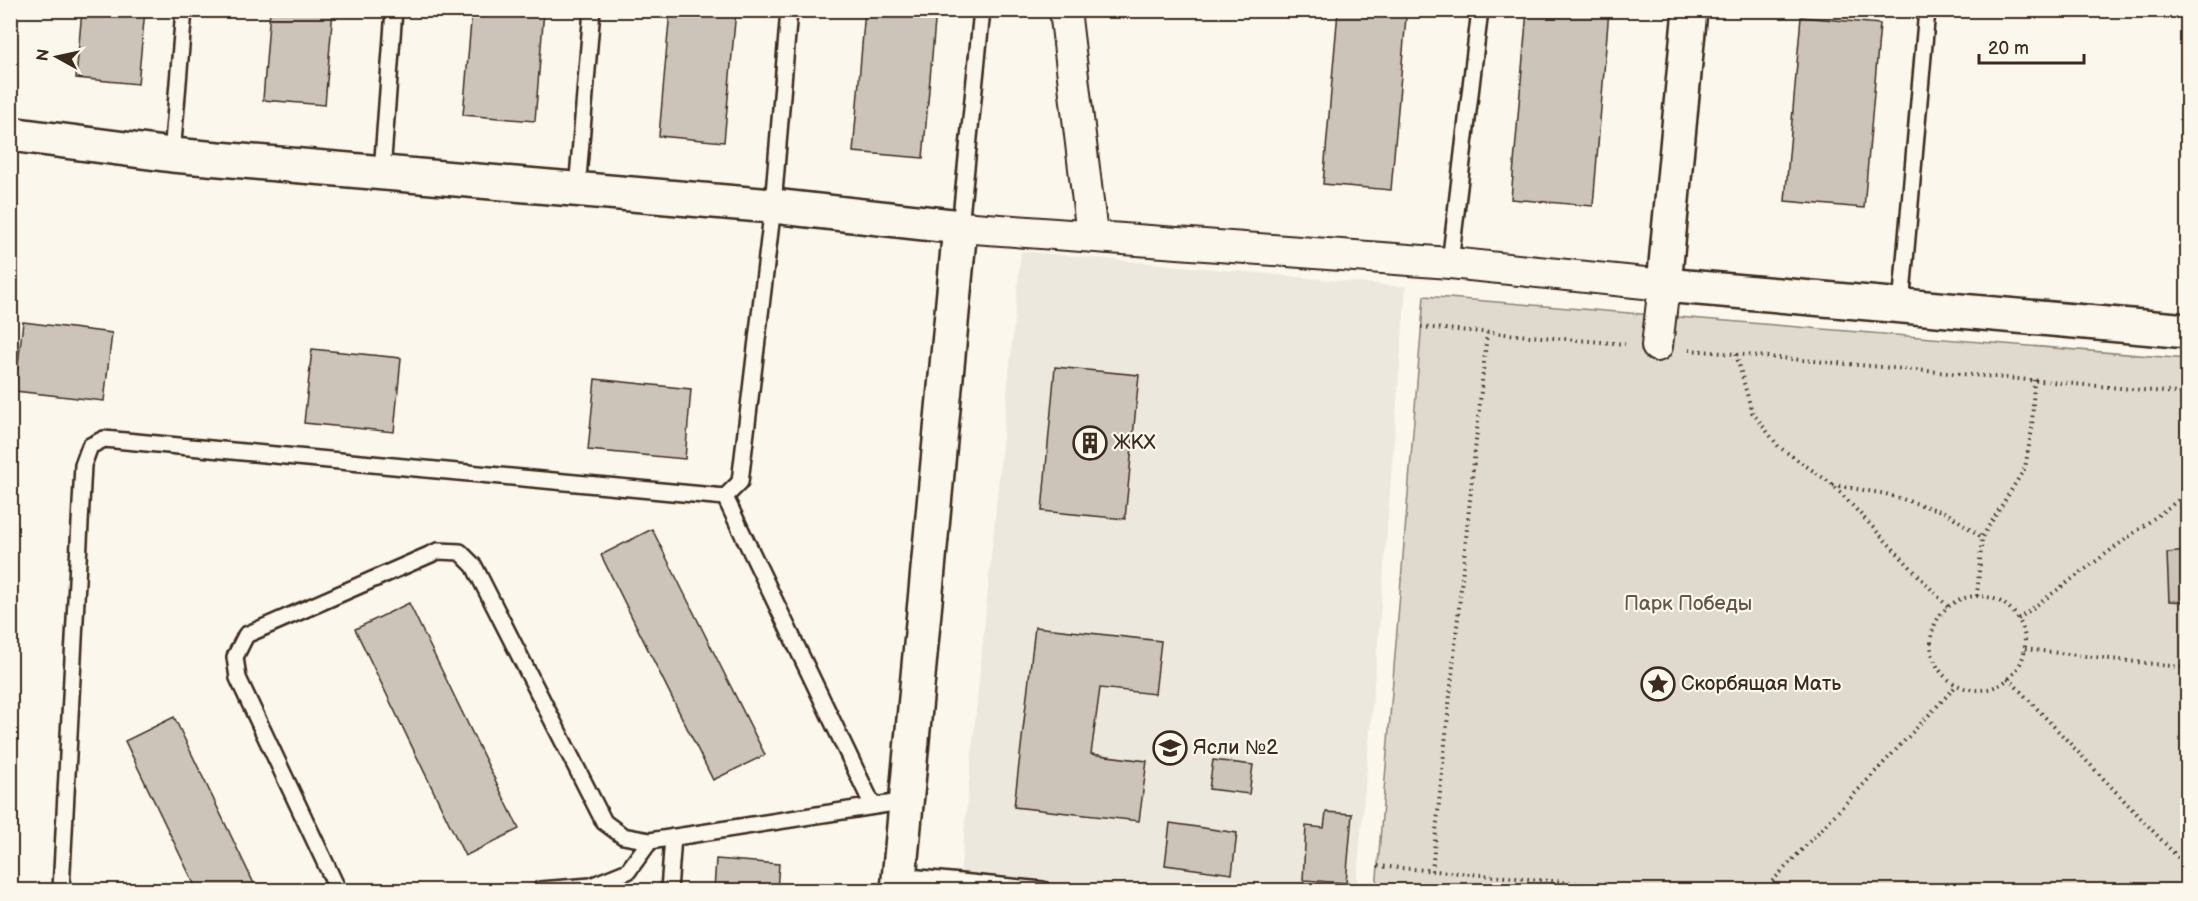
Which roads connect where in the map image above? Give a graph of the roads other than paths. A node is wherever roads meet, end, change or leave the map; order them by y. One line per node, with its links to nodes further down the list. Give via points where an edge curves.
1 (184, 10): 11 (lane)
2 (394, 10): 12 (lane)
3 (592, 10): 13 (lane)
4 (789, 10): 14 (lane)
5 (982, 10): 15 (lane)
6 (1065, 10): 16 (street)
7 (1480, 10): 17 (lane)
8 (1690, 10): 18 (street)
9 (1927, 10): 19 (lane)
10 (10, 134): 11 (street)
11 (172, 154): 12 (street)
12 (382, 172): 13 (street)
13 (577, 190): 14 (street)
14 (773, 206): 15 (street); 22 (lane, via 740,482)
15 (960, 227): 16 (street); 23 (street)
16 (1092, 236): 17 (street)
17 (1450, 263): 18 (street)
18 (1664, 285): 19 (street); 21 (street)
19 (1901, 306): 20 (street)
20 (2187, 331)
21 (1657, 346)
22 (725, 497): 24 (lane); 28 (lane, via 104,439 90,446 83,465)
23 (907, 801): 24 (lane); 27 (street)
24 (873, 806): 25 (lane)
25 (673, 837): 26 (lane); 31 (lane)
26 (650, 841): 29 (lane, via 623,836 604,822 474,566 460,552 438,551 246,635 235,657 238,678); 30 (lane, via 628,871 591,886)
27 (899, 883): 32 (lane)
28 (61, 891)
29 (338, 891)
30 (540, 891)
31 (669, 891)
32 (1043, 891)

